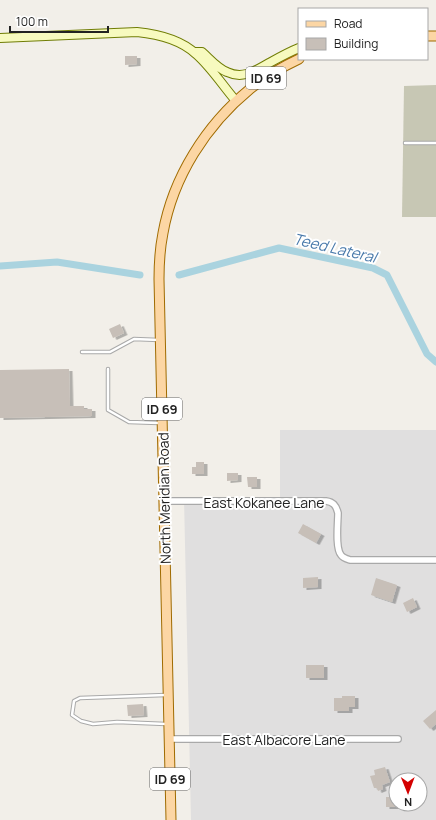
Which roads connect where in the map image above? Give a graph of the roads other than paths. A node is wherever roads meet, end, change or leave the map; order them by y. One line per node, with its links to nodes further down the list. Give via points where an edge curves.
1 (0, 38): 3 (street, via 137,32 155,34 172,40)
2 (298, 48): 3 (street, via 244,75 226,72 202,52)
3 (195, 53): 5 (street)
4 (298, 60): 5 (main road, ID 69, via 268,76)
5 (236, 101): 8 (main road, North Meridian Road / ID 69, via 214,125 190,160 170,207 163,232 158,279)
6 (405, 143): 7 (lane)
7 (436, 143)
8 (160, 340): 9 (lane, via 134,339 110,352); 11 (main road, North Meridian Road / ID 69)
9 (82, 352)
10 (108, 369): 11 (lane, via 108,410 129,422)
11 (162, 424): 12 (main road, North Meridian Road / ID 69)
12 (164, 501): 13 (street, East Kokanee Lane, via 326,501 335,504 337,508 338,547 345,558); 14 (main road, North Meridian Road / ID 69)
13 (436, 560)
14 (168, 695): 15 (main road, North Meridian Road / ID 69); 15 (lane, via 80,698 74,701 72,715 93,724)
15 (169, 724): 16 (main road, North Meridian Road / ID 69)
16 (169, 739): 17 (street, East Albacore Lane); 18 (main road, North Meridian Road / ID 69)
17 (398, 739)
18 (171, 820)

